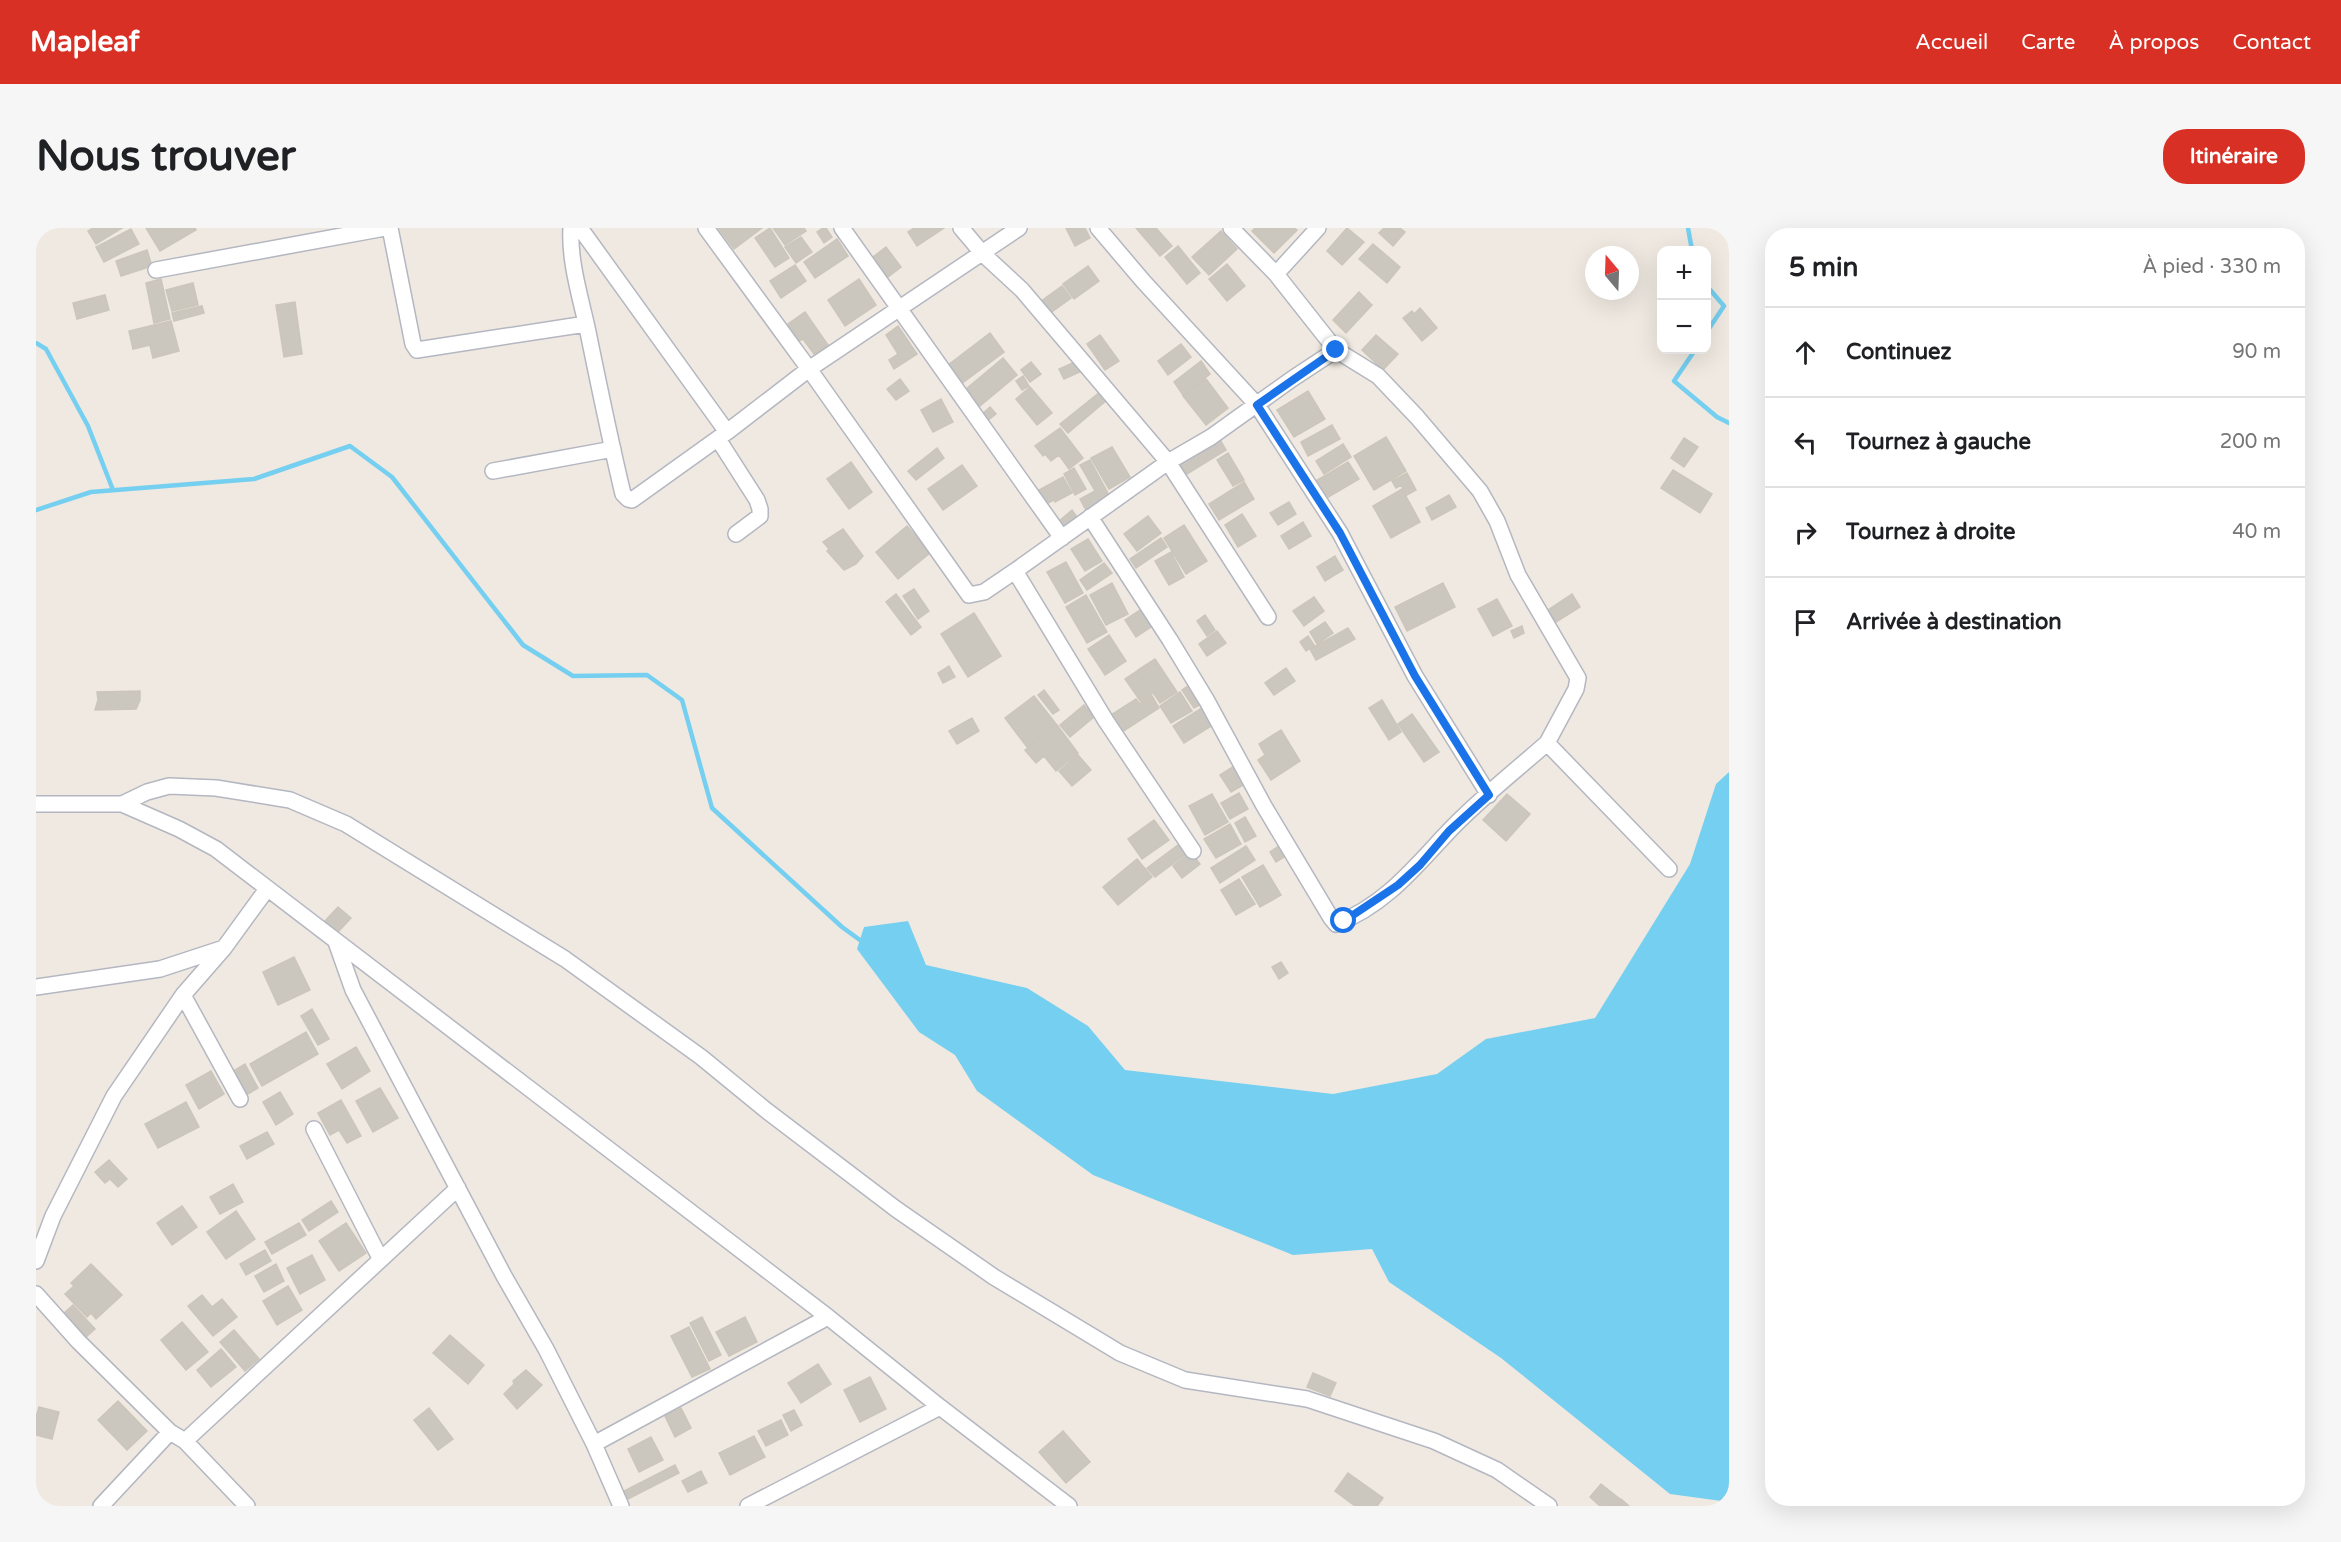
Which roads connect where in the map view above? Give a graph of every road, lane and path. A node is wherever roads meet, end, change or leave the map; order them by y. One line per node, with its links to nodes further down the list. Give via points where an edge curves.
1 (385, 228): 13 (street)
2 (390, 228): 16 (street, via 417,350)
3 (571, 228): 16 (street)
4 (580, 228): 20 (street)
5 (706, 228): 18 (street)
6 (842, 228): 15 (street)
7 (961, 228): 12 (street)
8 (1019, 228): 12 (street)
9 (1098, 228): 19 (street)
10 (1231, 228): 14 (street)
11 (1318, 228): 14 (street)
12 (983, 254): 15 (street); 22 (street, via 1022,290)
13 (156, 270)
14 (1276, 274): 17 (street)
15 (900, 308): 18 (street); 26 (street)
16 (586, 324): 21 (street)
17 (1336, 350): 19 (street); 29 (street, via 1378,376 1418,417 1480,491 1497,521 1518,575 1578,678)
18 (809, 369): 20 (street); 27 (street, via 969,595 984,592)
19 (1257, 405): 22 (street); 30 (street, via 1340,533 1415,676)
20 (722, 435): 21 (street, via 632,500 623,494); 25 (street, via 760,509 760,516)
21 (613, 449): 23 (street)
22 (1168, 462): 24 (street); 28 (street)
23 (493, 471)
24 (1090, 517): 26 (street); 30 (street, via 1207,701 1264,806 1336,924 1398,885)
25 (736, 534)
26 (1062, 538): 27 (street)
27 (1015, 571): 33 (street, via 1106,721)
28 (1268, 617)
29 (1547, 743): 30 (street); 34 (street)
30 (1489, 795)
31 (36, 804): 32 (street)
32 (122, 804): 35 (street, via 216,849); 56 (street, via 170,786 216,788 290,800 346,824 565,958 701,1057 896,1209 994,1278 1120,1353 1185,1380 1307,1399 1434,1441 1497,1470)
33 (1193, 851)
34 (1669, 869)
35 (267, 889): 36 (street); 37 (street)
36 (336, 942): 42 (street, via 353,990); 46 (street)
37 (224, 948): 38 (street, via 160,969); 39 (street)
38 (36, 987)
39 (183, 995): 40 (street); 44 (street, via 114,1096 53,1216)
40 (240, 1099)
41 (314, 1129): 43 (street)
42 (458, 1188): 43 (street); 50 (street)
43 (380, 1258): 49 (street)
44 (36, 1261)
45 (36, 1294): 48 (street)
46 (828, 1317): 47 (street); 50 (street)
47 (940, 1407): 54 (street); 55 (street)
48 (170, 1432): 49 (street); 51 (street)
49 (185, 1441): 52 (street)
50 (594, 1444): 53 (street)
51 (101, 1506)
52 (247, 1506)
53 (621, 1506)
54 (748, 1506)
55 (1069, 1506)
56 (1549, 1506)

